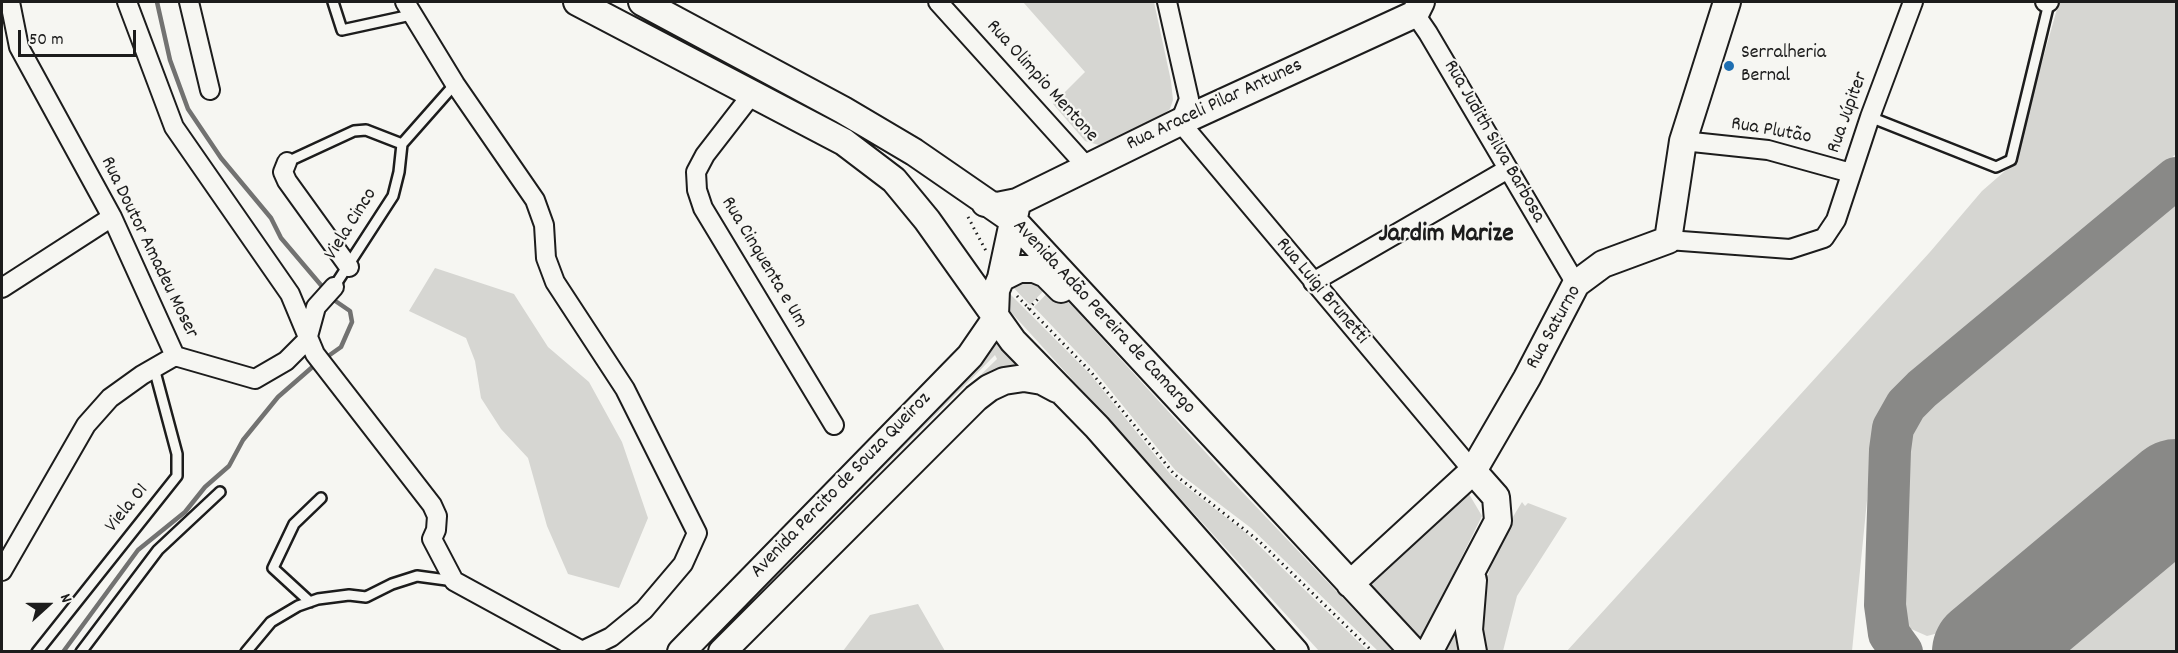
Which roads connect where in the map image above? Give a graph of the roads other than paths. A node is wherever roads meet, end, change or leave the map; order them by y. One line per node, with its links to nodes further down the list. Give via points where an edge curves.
1 (10, 2): 26 (street, Rua Doutor Amadeu Moser, via 19,47)
2 (127, 2): 37 (street, via 174,127 290,294)
3 (189, 2): 15 (street)
4 (333, 2): 12 (lane, via 342,30)
5 (577, 2): 16 (main road)
6 (642, 2): 25 (main road, Avenida Adão Pereira de Camargo, via 843,110 914,152 986,203)
7 (938, 2): 22 (street, Rua Olimpio Mentone)
8 (1167, 2): 18 (street, via 1188,99)
9 (1727, 2): 19 (main road)
10 (1913, 2): 17 (street, Rua Júpiter)
11 (2048, 2): 17 (lane, via 2012,160 1996,167)
12 (408, 8): 14 (street)
13 (1418, 8): 18 (main road, Rua Araceli Pilar Antunes); 23 (street, Rua Judith Silva Barbosa)
14 (455, 84): 20 (lane); 59 (street, via 535,200 544,225 546,258 555,282 625,389 698,533 683,564 645,610 611,637)
15 (210, 90)
16 (753, 93): 33 (main road, via 844,142 894,180); 42 (street, Rua Cinquenta e Um, via 705,154 696,172 697,190 703,208)
17 (1870, 117): 24 (street, Rua Júpiter)
18 (1180, 122): 22 (main road, Rua Araceli Pilar Antunes); 31 (street, Rua Luigi Brunetti)
19 (1683, 141): 24 (street, Rua Plutão, via 1768,150); 28 (main road)
20 (402, 144): 21 (lane, via 366,130 354,131); 29 (lane, Viela Cinco, via 393,196)
21 (287, 162): 29 (street, via 283,172 287,181)
22 (1087, 166): 25 (main road, Rua Araceli Pilar Antunes)
23 (1508, 169): 31 (street); 32 (street, Rua Judith Silva Barbosa)
24 (1851, 173): 27 (street, Rua Júpiter, via 1836,220)
25 (1015, 211): 30 (main road); 49 (main road, Avenida Adão Pereira de Camargo)
26 (112, 217): 35 (street); 39 (street, Rua Doutor Amadeu Moser)
27 (1824, 238): 28 (street, Rua Saturno, via 1790,249)
28 (1668, 240): 32 (main road, Rua Saturno, via 1603,264)
29 (349, 267): 34 (lane, Viela Cinco)
30 (1001, 278): 36 (main road, via 996,290); 49 (main road, via 1019,268 1046,274 1258,501)
31 (1313, 282): 43 (street, Rua Luigi Brunetti)
32 (1576, 284): 43 (main road, Rua Saturno)
33 (974, 285): 36 (main road); 38 (main road, via 980,319)
34 (334, 287): 37 (street, via 315,307)
35 (2, 288)
36 (995, 315): 38 (main road, Avenida Percito de Souza Queiroz); 41 (main road, via 1013,341)
37 (311, 347): 39 (street, via 255,379); 52 (street, via 432,505 437,516 432,539)
38 (974, 351): 60 (main road, Avenida Percito de Souza Queiroz)
39 (175, 356): 40 (street, Rua Doutor Amadeu Moser)
40 (154, 368): 51 (street, Rua Doutor Amadeu Moser, via 110,398 86,425); 56 (lane, Viela 01, via 177,454 177,476)
41 (1066, 393): 48 (main road); 61 (main road, Avenida Percito de Souza Queiroz, via 1042,381 1024,378 989,388)
42 (834, 425)
43 (1473, 471): 44 (main road, Rua Saturno); 46 (main road, Rua Luigi Brunetti)
44 (1452, 491): 46 (main road, via 1479,486); 53 (main road, Rua Saturno)
45 (220, 492): 57 (lane, via 158,550)
46 (1496, 497): 50 (main road, via 1498,521)
47 (321, 498): 54 (lane, via 294,524 273,567)
48 (1210, 555): 62 (main road); 63 (main road, via 1251,589)
49 (1323, 555): 53 (main road, Avenida Adão Pereira de Camargo)
50 (1474, 566): 65 (main road); 66 (main road, via 1469,607)
51 (2, 571)
52 (454, 581): 54 (lane, via 417,576 366,597 349,595); 59 (street)
53 (1350, 584): 55 (main road, Avenida Adão Pereira de Camargo)
54 (310, 602): 58 (lane, via 271,622)
55 (1401, 642): 64 (main road, Avenida Adão Pereira de Camargo)
56 (38, 651)
57 (81, 651)
58 (246, 651)
59 (582, 651)
60 (681, 651)
61 (722, 651)
62 (1295, 651)
63 (1310, 651)
64 (1414, 651)
65 (1429, 651)
66 (1473, 651)

